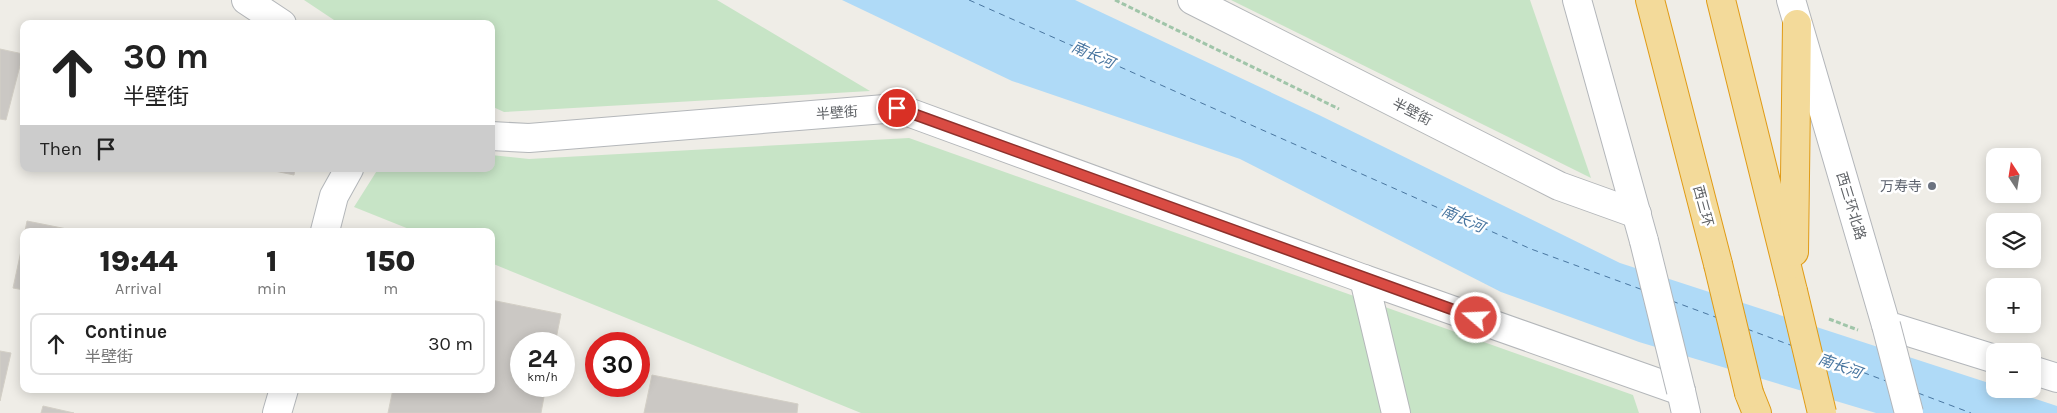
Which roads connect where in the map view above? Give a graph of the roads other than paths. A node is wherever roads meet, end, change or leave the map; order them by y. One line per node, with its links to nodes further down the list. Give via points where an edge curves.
1 (246, 0): 7 (street)
2 (1192, 0): 10 (street, 半壁街, via 1558,186)
3 (1577, 0): 10 (street)
4 (1650, 0): 20 (highway, 西三环, bridge)
5 (1721, 0): 13 (highway)
6 (1794, 12): 13 (highway); 14 (street, 西三环北路)
7 (276, 20)
8 (495, 136): 12 (street, 半壁街, via 529,138 897,108)
9 (347, 172): 11 (street, via 334,196)
10 (1637, 214): 19 (street, bridge)
11 (327, 228)
12 (1364, 279): 19 (street, 半壁街); 22 (street)
13 (1793, 291): 23 (highway, bridge)
14 (1886, 325): 15 (street); 24 (street, 西三环北路, bridge)
15 (1986, 356)
16 (2041, 373): 17 (street)
17 (2057, 378)
18 (283, 393): 21 (street)
19 (1683, 402)
20 (1753, 406)
21 (277, 413)
22 (1396, 413)
23 (1822, 413)
24 (1909, 413)

